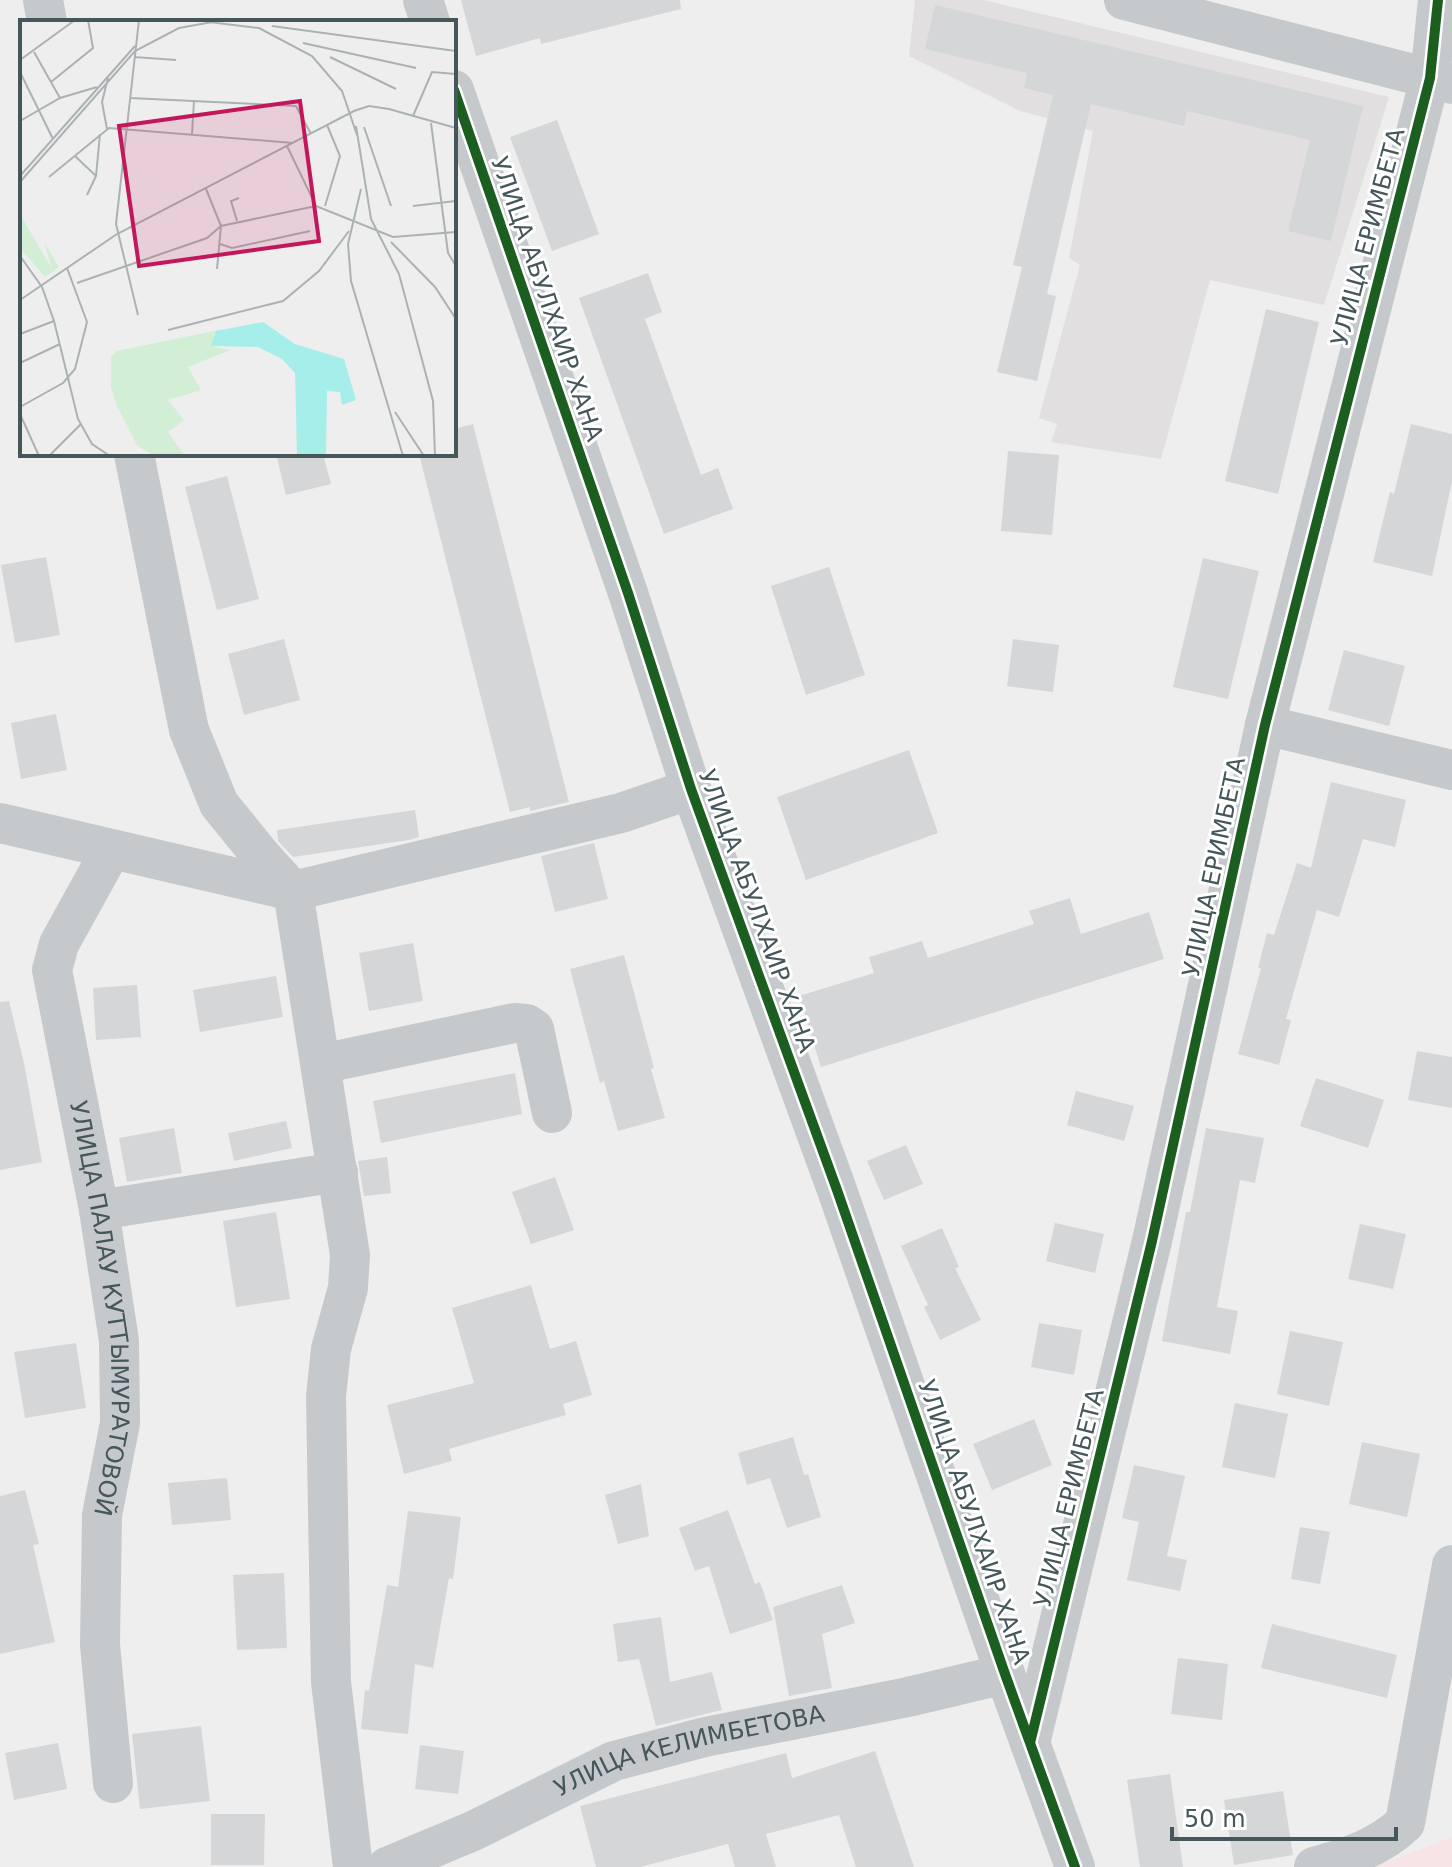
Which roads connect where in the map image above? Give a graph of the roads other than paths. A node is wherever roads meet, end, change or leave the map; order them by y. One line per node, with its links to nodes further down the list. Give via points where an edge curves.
1 (43, 0): 5 (street)
2 (423, 0): 6 (street)
3 (1124, 0): 7 (street)
4 (1438, 0): 7 (street, УЛИЦА ЕРИМБЕТА)
5 (47, 20)
6 (429, 20)
7 (1441, 81): 10 (street, УЛИЦА ЕРИМБЕТА)
8 (456, 96): 12 (street, УЛИЦА АБУЛХАИР ХАНА)
9 (134, 456): 15 (street, via 189,730 219,804)
10 (1265, 725): 11 (street); 22 (street, УЛИЦА ЕРИМБЕТА, via 1152,1241)
11 (1452, 770)
12 (691, 789): 15 (street, via 621,813); 21 (street, УЛИЦА АБУЛХАИР ХАНА)
13 (0, 823): 14 (street)
14 (111, 850): 15 (street); 19 (street, УЛИЦА ПАЛАУ КУТТЫМУРАТОВОЙ, via 59,944 52,970)
15 (293, 891): 16 (street)
16 (321, 1064): 17 (street, via 527,1024 534,1029); 18 (street)
17 (552, 1113)
18 (338, 1172): 19 (street); 24 (street, via 350,1255 326,1396 331,1682)
19 (99, 1210): 23 (street, УЛИЦА ПАЛАУ КУТТЫМУРАТОВОЙ, via 121,1384 120,1423 102,1515 100,1645)
20 (1452, 1565): 27 (street, via 1405,1823 1368,1849)
21 (1005, 1674): 22 (street, УЛИЦА АБУЛХАИР ХАНА); 25 (street, УЛИЦА КЕЛИМБЕТОВА, via 614,1761)
22 (1030, 1743): 26 (street, УЛИЦА АБУЛХАИР ХАНА)
23 (113, 1783)
24 (353, 1867)
25 (387, 1867)
26 (1075, 1867)
27 (1314, 1867)

